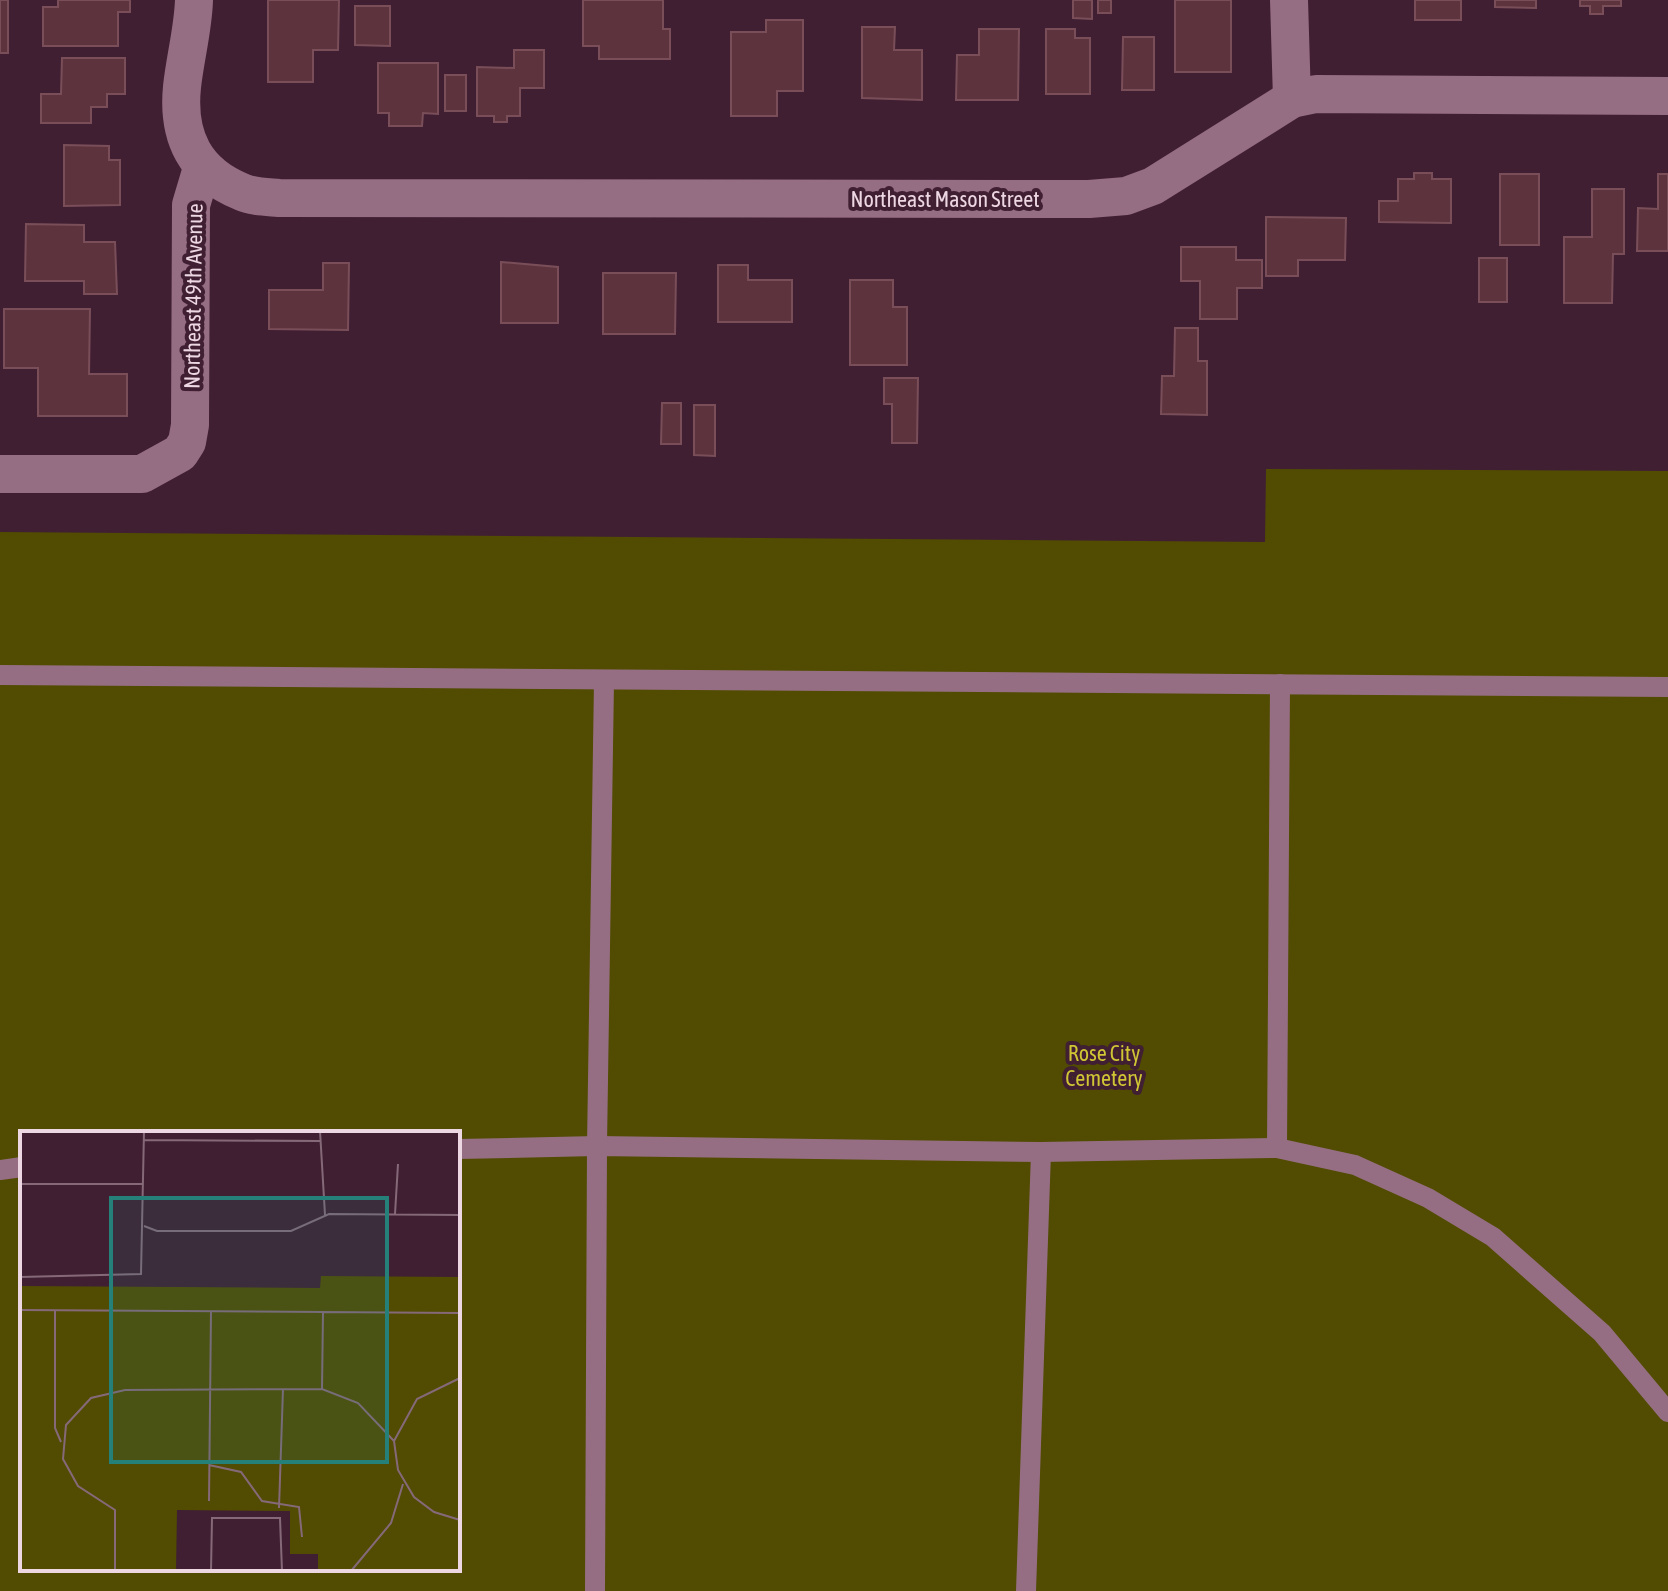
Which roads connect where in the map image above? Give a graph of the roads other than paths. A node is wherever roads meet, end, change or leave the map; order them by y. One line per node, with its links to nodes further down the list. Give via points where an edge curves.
1 (194, 0): 5 (street, via 182,89 183,126)
2 (1289, 0): 4 (street)
3 (1668, 96): 4 (street, Northeast Mason Street, via 1316,94)
4 (1292, 99): 5 (street, Northeast Mason Street, via 1153,186 1126,196 1089,199 279,198 244,193)
5 (202, 168): 6 (street, Northeast 49th Avenue, via 191,205 190,425 180,453 142,474)
6 (0, 474)
7 (0, 675): 8 (lane)
8 (604, 681): 9 (lane); 11 (lane)
9 (1280, 684): 10 (lane); 12 (lane)
10 (1668, 687)
11 (597, 1146): 13 (lane); 14 (lane); 18 (lane)
12 (1277, 1148): 14 (lane); 17 (lane, via 1355,1165 1428,1198 1493,1237 1602,1333)
13 (460, 1149)
14 (1041, 1152): 19 (lane)
15 (20, 1167): 16 (lane)
16 (0, 1170)
17 (1668, 1412)
18 (595, 1591)
19 (1026, 1591)

